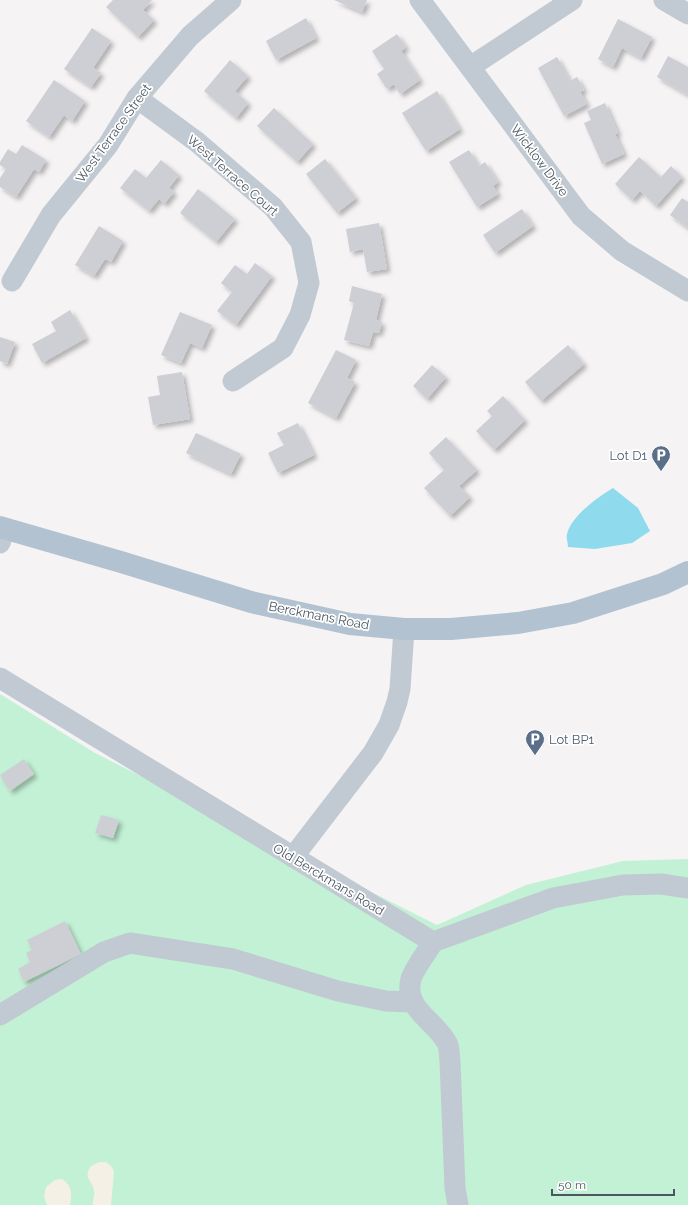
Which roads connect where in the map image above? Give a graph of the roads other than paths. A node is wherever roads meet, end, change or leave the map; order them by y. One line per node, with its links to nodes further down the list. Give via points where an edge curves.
1 (232, 0): 7 (street, West Terrace Street, via 190,36)
2 (420, 0): 6 (street, Wicklow Drive)
3 (572, 0): 6 (street)
4 (664, 0): 5 (street)
5 (688, 14)
6 (470, 67): 9 (street, Wicklow Drive, via 581,216 622,251)
7 (137, 98): 8 (street, West Terrace Street, via 108,145 51,215); 10 (street, West Terrace Court, via 197,142 273,207 301,242 309,283 300,315 283,348)
8 (12, 281)
9 (688, 291)
10 (233, 381)
11 (2, 533): 13 (main road, Berckmans Road, via 121,562 251,602 350,624)
12 (688, 572): 13 (main road, Berckmans Road, via 664,584 573,613 451,629)
13 (404, 629): 15 (street, via 400,689 389,725 373,753)
14 (0, 678): 15 (street, Old Berckmans Road)
15 (293, 857): 17 (street, Old Berckmans Road)
16 (688, 888): 17 (street, via 661,884 623,884 553,898)
17 (433, 942): 18 (street, via 411,978 409,993)
18 (413, 1002): 19 (street, via 386,1001 338,991 234,958 130,943 104,952); 20 (street, via 448,1044)
19 (0, 1015)
20 (458, 1205)

